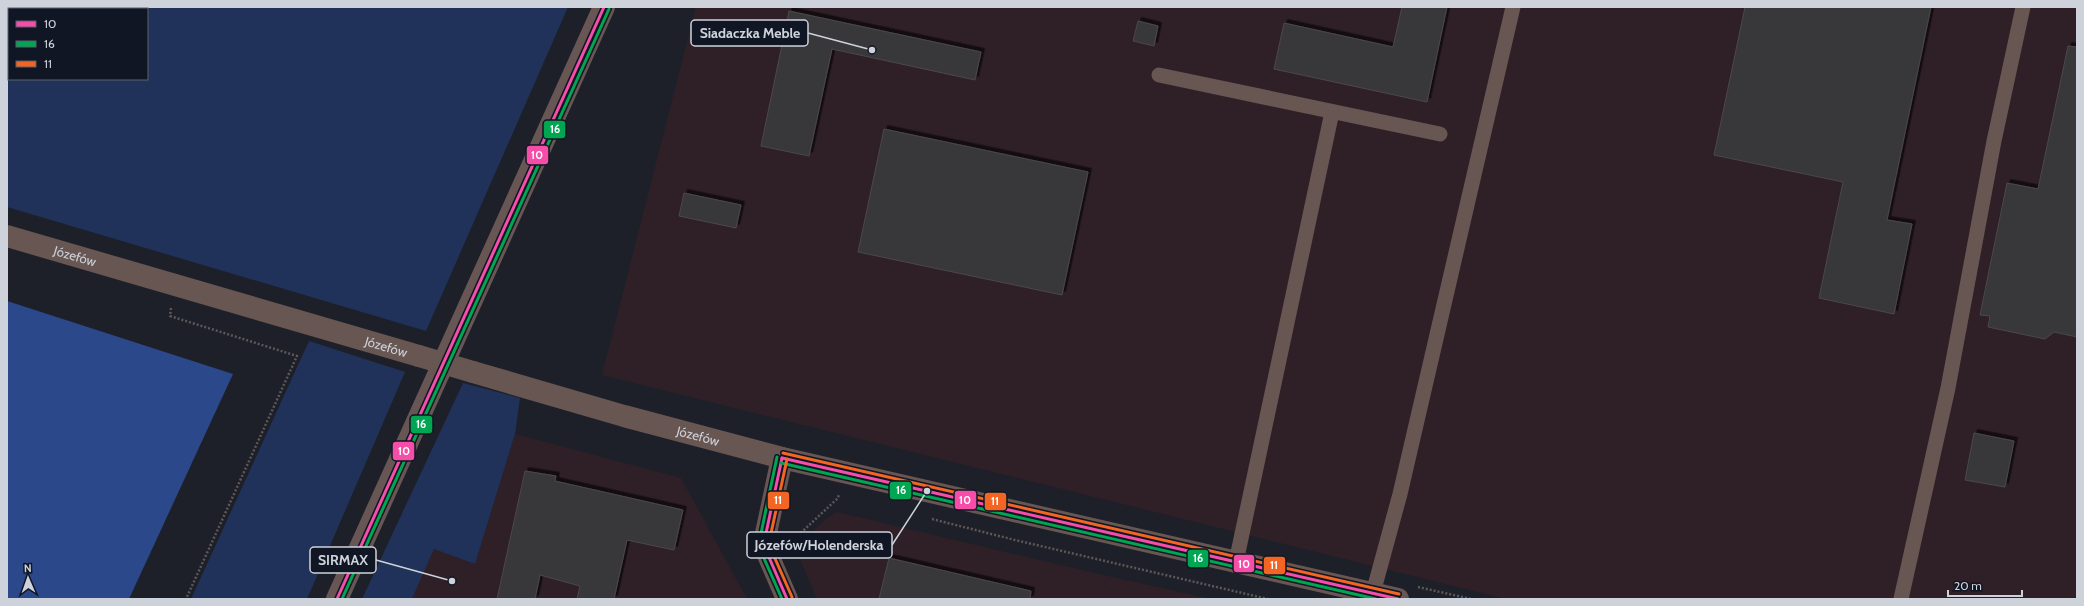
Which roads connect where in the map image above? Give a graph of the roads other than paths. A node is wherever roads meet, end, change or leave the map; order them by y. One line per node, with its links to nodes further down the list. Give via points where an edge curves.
1 (604, 7): 11 (main road)
2 (1513, 7): 10 (lane, via 1400,494)
3 (2023, 7): 14 (lane, via 1994,141 1948,388)
4 (1159, 74): 5 (lane)
5 (1332, 112): 6 (lane); 9 (lane)
6 (1440, 134)
7 (7, 236): 8 (street, Józefów, bridge, via 624,416)
8 (782, 458): 9 (street, Józefów); 12 (street, via 765,538 768,555)
9 (1236, 562): 10 (street, Józefów)
10 (1373, 593): 13 (street, Józefów)
11 (337, 599)
12 (787, 599)
13 (1398, 599)
14 (1901, 599)

